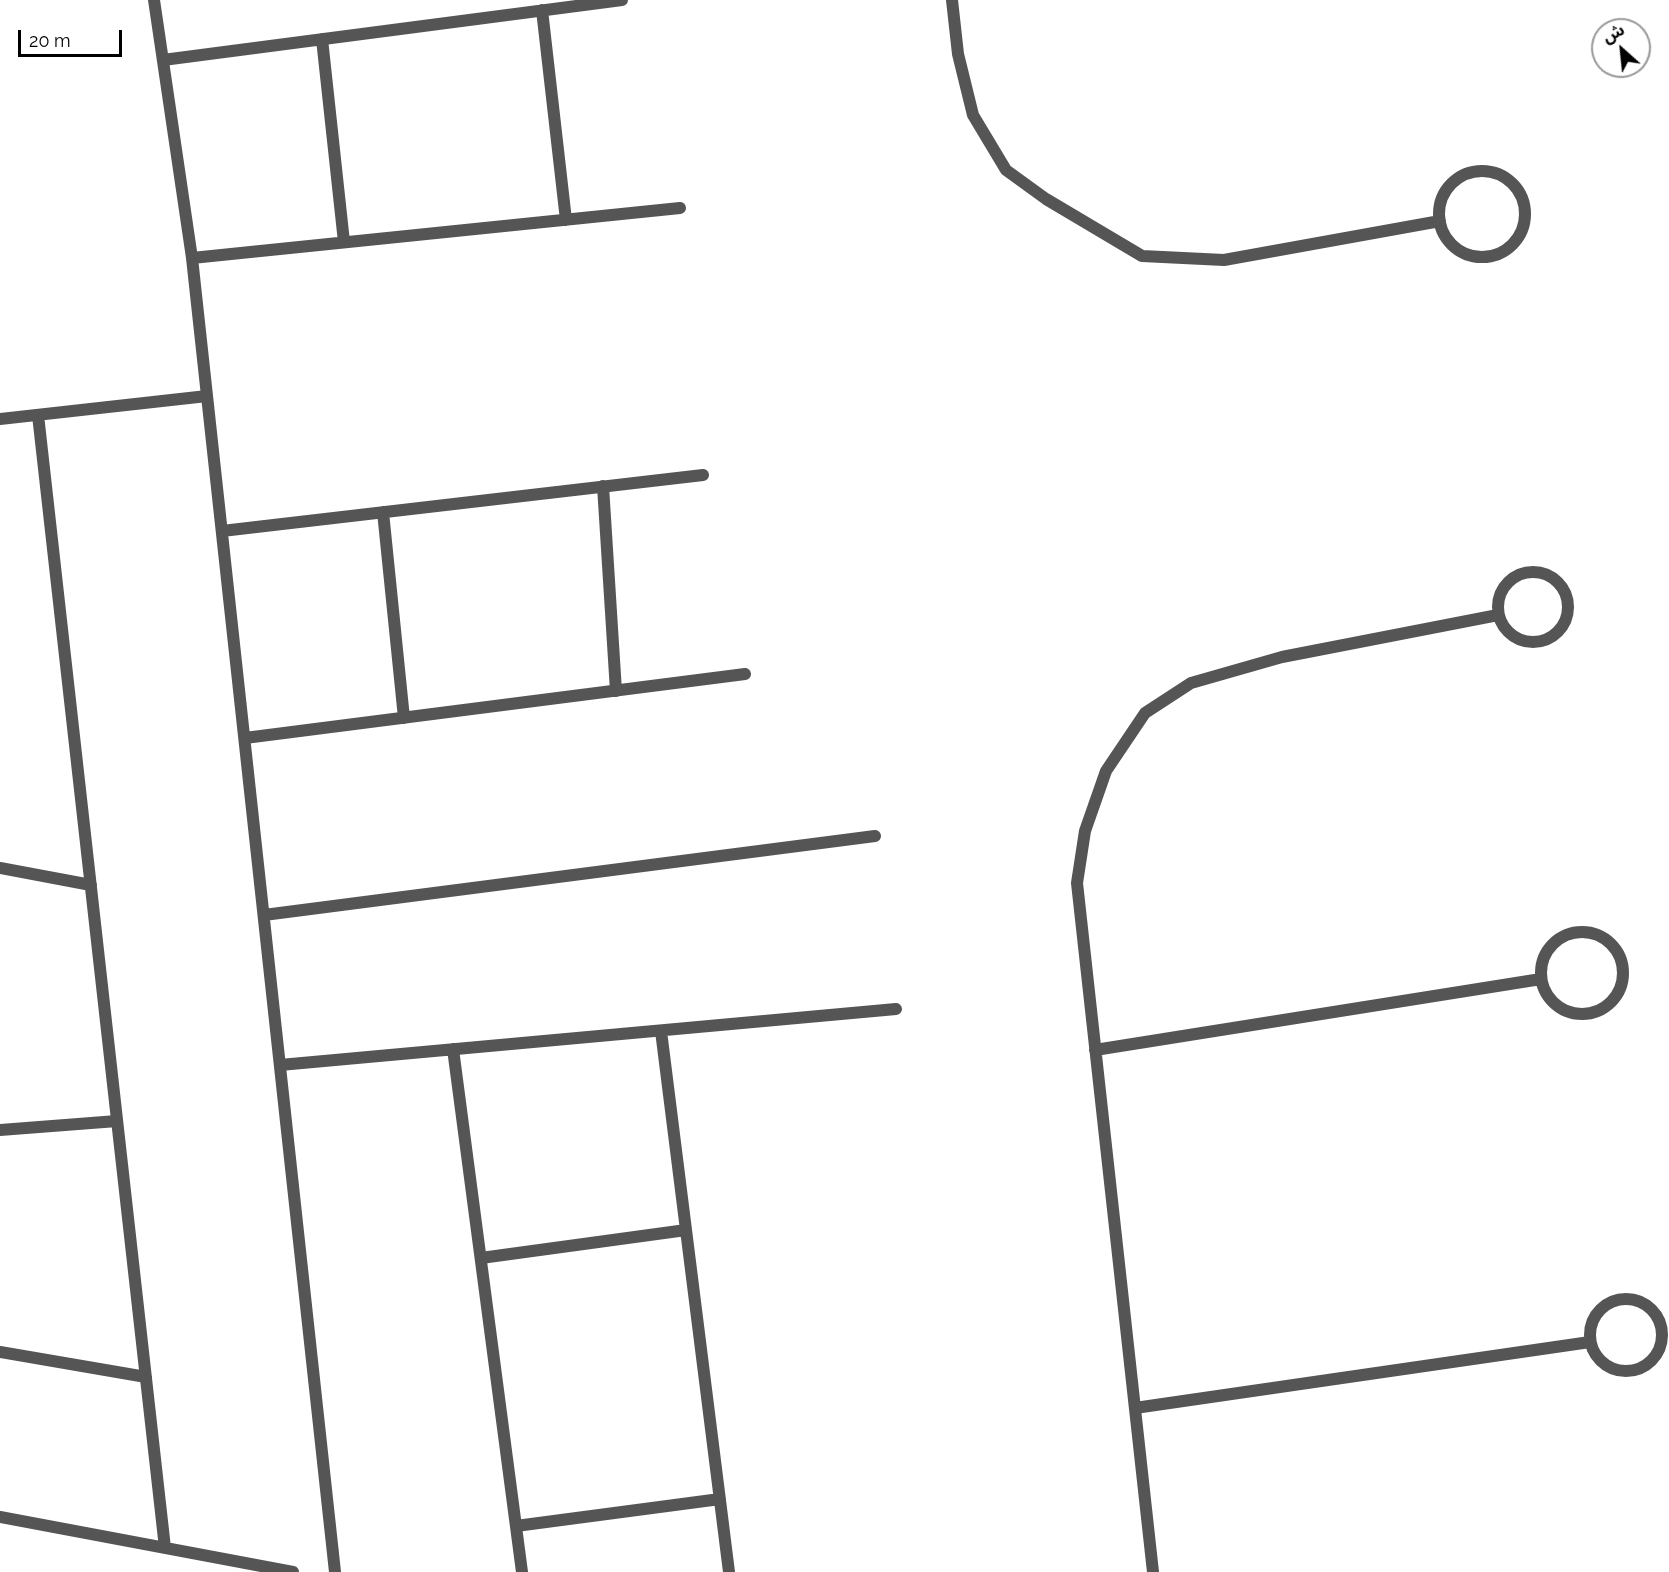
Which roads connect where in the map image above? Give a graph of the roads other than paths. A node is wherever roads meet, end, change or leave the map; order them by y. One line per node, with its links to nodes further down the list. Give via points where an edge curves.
1 (154, 0): 6 (street)
2 (622, 0): 4 (street)
3 (952, 0): 9 (street, via 958,54 973,116 1006,170 1046,199 1143,256 1224,260)
4 (543, 10): 5 (street); 8 (street)
5 (322, 39): 6 (street); 10 (street)
6 (163, 60): 11 (street)
7 (680, 208): 8 (street)
8 (566, 219): 10 (street)
9 (1440, 221): 9 (street, via 1444,234 1464,253 1491,256 1515,242 1522,230 1524,202 1508,179 1480,171 1466,174 1445,193)
10 (344, 242): 11 (street)
11 (192, 258): 12 (street)
12 (207, 396): 13 (street); 18 (street)
13 (38, 415): 14 (street); 26 (street)
14 (0, 419)
15 (703, 475): 16 (street)
16 (603, 486): 17 (street); 21 (street)
17 (383, 512): 18 (street); 22 (street)
18 (222, 531): 23 (street)
19 (1498, 615): 19 (street, via 1510,635 1521,641 1543,641 1554,636 1568,617 1567,595 1561,584 1541,572 1517,575 1501,592); 32 (street, via 1282,657 1191,683 1145,713 1106,771 1085,831 1077,884)
20 (745, 674): 21 (street)
21 (615, 691): 22 (street)
22 (404, 718): 23 (street)
23 (244, 738): 27 (street)
24 (875, 836): 27 (street)
25 (0, 868): 26 (street)
26 (91, 885): 34 (street)
27 (264, 915): 33 (street)
28 (1541, 979): 28 (street, via 1555,1004 1580,1014 1606,1006 1622,982 1623,968 1618,955 1600,936 1575,933 1552,944 1541,967); 32 (street)
29 (896, 1010): 30 (street)
30 (661, 1031): 31 (street); 36 (street)
31 (453, 1049): 33 (street); 37 (street)
32 (1095, 1050): 41 (street)
33 (280, 1065): 47 (street)
34 (117, 1121): 35 (street); 40 (street)
35 (0, 1130)
36 (686, 1230): 37 (street); 42 (street)
37 (481, 1258): 44 (street)
38 (1590, 1342): 38 (street, via 1601,1362 1610,1368 1633,1371 1653,1360 1662,1340 1662,1327 1649,1306 1638,1300 1613,1301 1594,1318); 41 (street)
39 (0, 1352): 40 (street)
40 (146, 1377): 45 (street)
41 (1135, 1408): 50 (street)
42 (720, 1499): 44 (street); 49 (street)
43 (0, 1517): 45 (street)
44 (516, 1526): 48 (street)
45 (165, 1548): 46 (street)
46 (293, 1572)
47 (335, 1572)
48 (522, 1572)
49 (729, 1572)
50 (1153, 1572)

